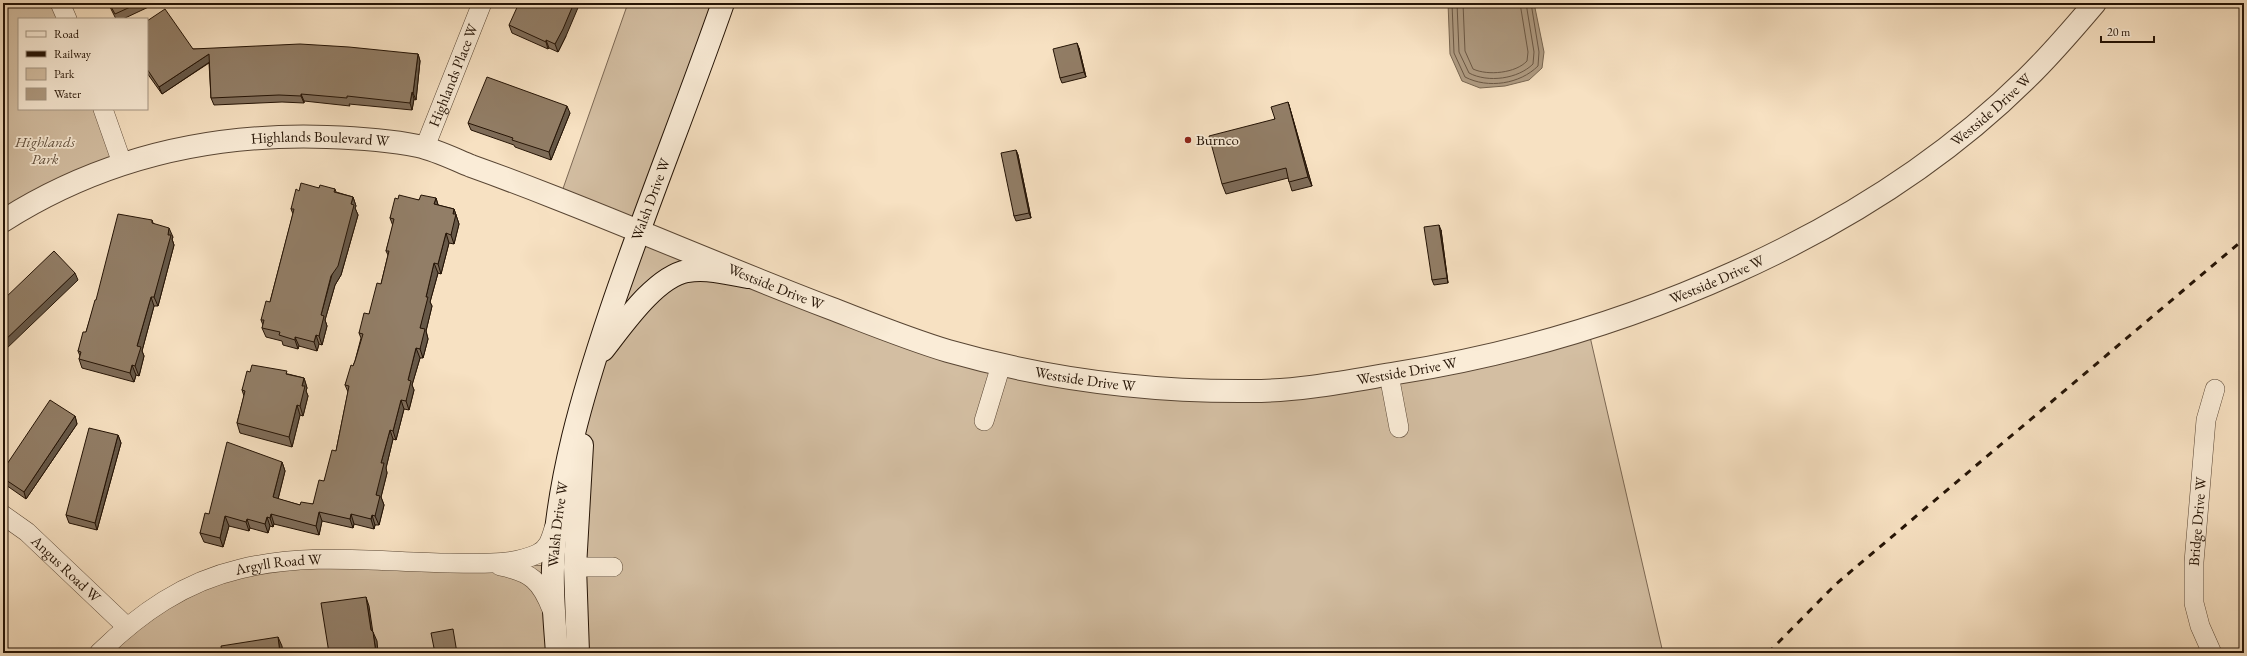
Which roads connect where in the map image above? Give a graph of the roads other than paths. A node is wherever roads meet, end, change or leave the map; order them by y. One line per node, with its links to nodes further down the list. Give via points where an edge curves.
1 (60, 3): 5 (street)
2 (482, 3): 7 (street, Highlands Place W)
3 (723, 3): 10 (street, Walsh Drive W)
4 (2094, 3): 14 (street, Westside Drive W, via 2026,80 1971,128 1902,180 1843,217 1714,281 1588,328 1454,364)
5 (67, 18)
6 (103, 110): 8 (street)
7 (425, 148): 8 (street, Highlands Boulevard W, via 373,139 267,136 165,151); 10 (street, Highlands Boulevard W)
8 (122, 163): 9 (street, Highlands Boulevard W, via 31,203)
9 (3, 221)
10 (638, 230): 11 (street, Westside Drive W); 12 (street, Walsh Drive W)
11 (748, 277): 12 (street, via 710,270 686,272 660,285 638,306); 13 (street, Westside Drive W, via 944,350)
12 (592, 364): 16 (street, Walsh Drive W)
13 (1001, 365): 14 (street, Westside Drive W, via 1062,378 1194,390 1256,391 1324,385); 17 (street)
14 (1389, 374): 18 (street)
15 (2215, 389): 29 (street, Bridge Drive W, via 2206,420 2194,562 2194,603 2200,626)
16 (584, 398): 19 (street, Walsh Drive W, via 565,474); 22 (street, Walsh Drive W)
17 (984, 421)
18 (1399, 428)
19 (560, 510): 21 (street, via 547,547 539,553 525,559); 24 (street, Walsh Drive W, via 553,569)
20 (3, 515): 25 (street, Angus Road W, via 27,532)
21 (483, 563): 24 (street, via 514,568 535,579 543,588); 25 (street, Argyll Road W, via 310,559 270,563 208,578 176,593)
22 (575, 567): 23 (street); 28 (street, Walsh Drive W)
23 (613, 567)
24 (556, 619): 27 (street, Walsh Drive W)
25 (126, 626): 26 (street, Argyll Road W)
26 (99, 653)
27 (557, 653)
28 (578, 653)
29 (2212, 653)

